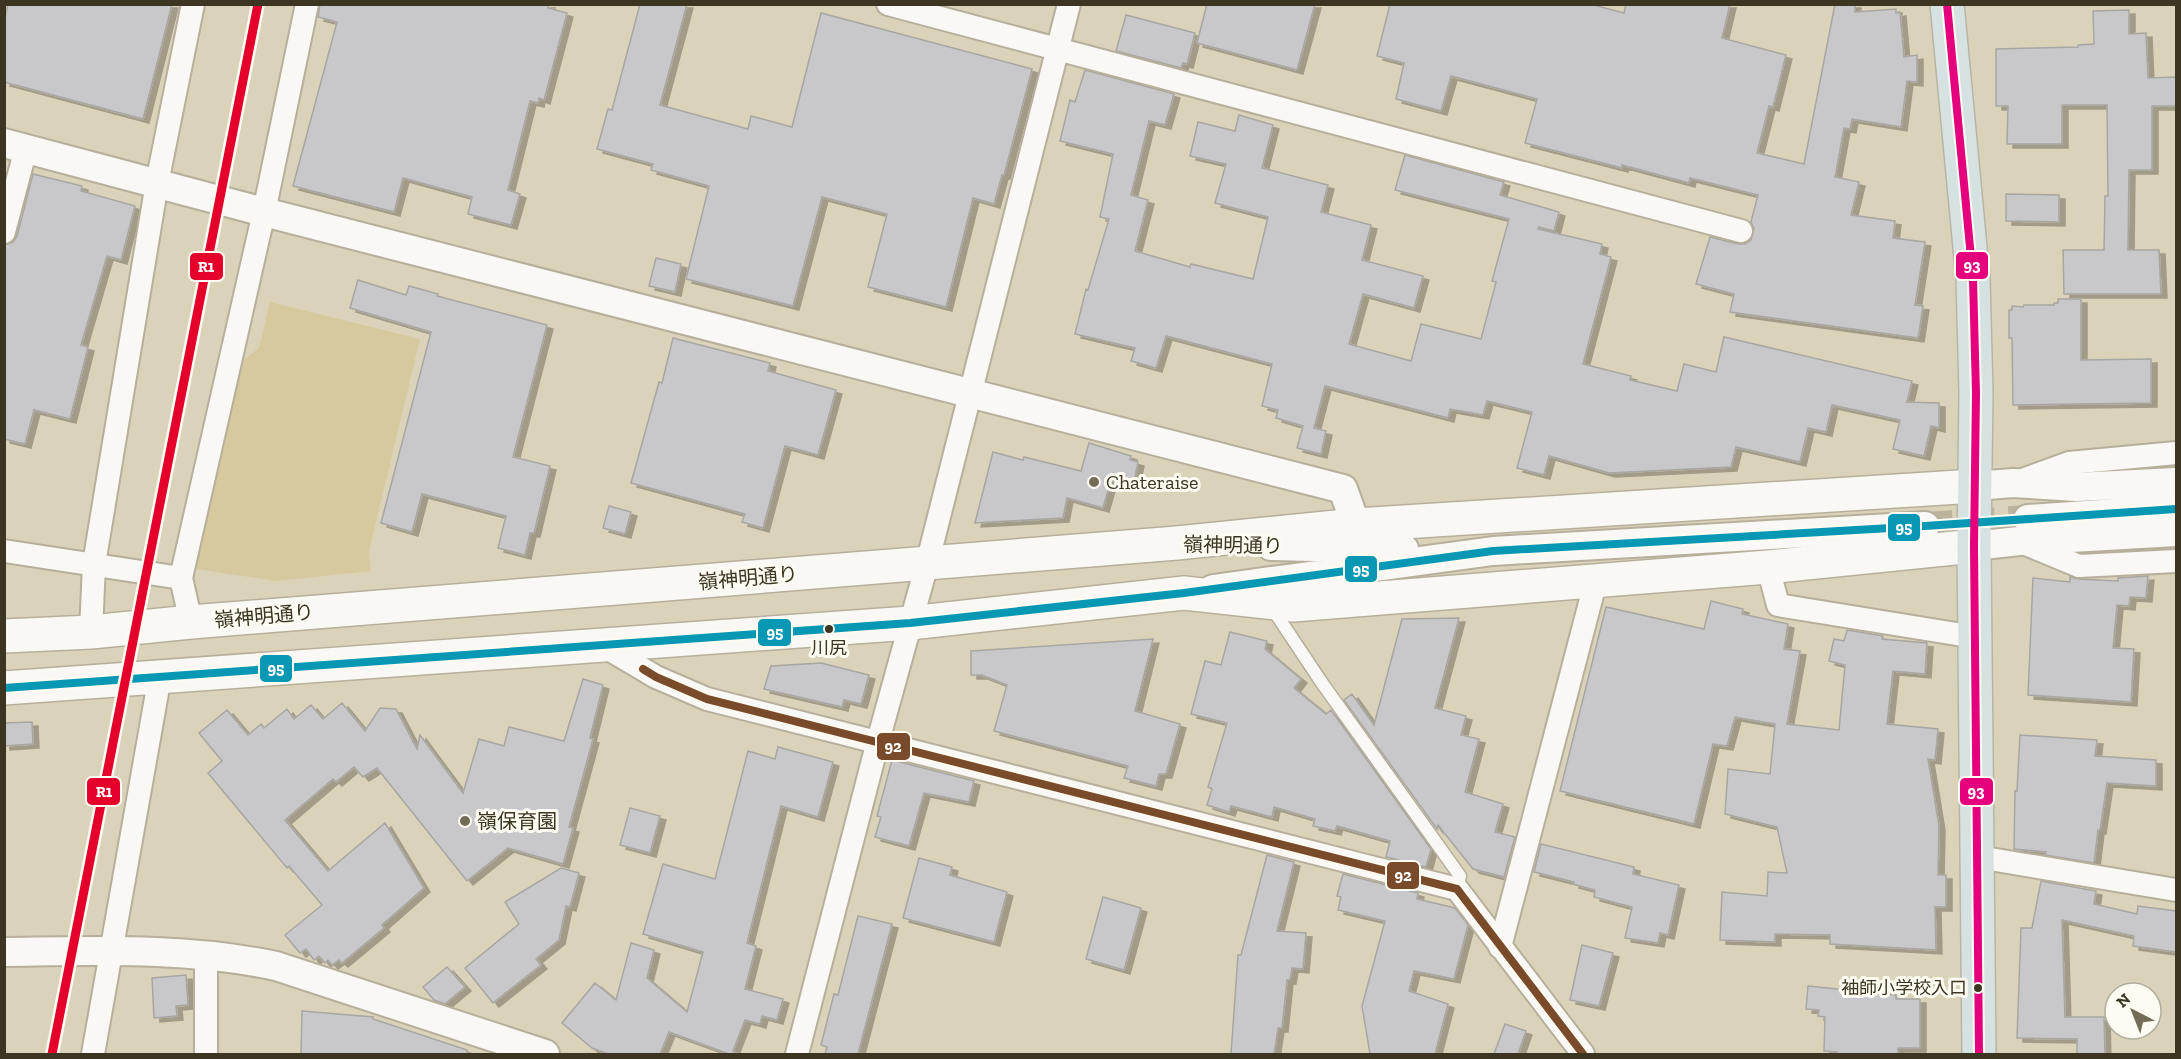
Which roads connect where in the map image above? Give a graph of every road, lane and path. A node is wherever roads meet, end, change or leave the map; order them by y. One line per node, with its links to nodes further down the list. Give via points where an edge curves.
1 (193, 4): 8 (street)
2 (308, 4): 9 (street)
3 (888, 4): 6 (street)
4 (1069, 4): 6 (street)
5 (1947, 4): 16 (highway, via 1973,279)
6 (1057, 50): 10 (street); 12 (street)
7 (15, 146): 8 (street); 11 (street)
8 (157, 183): 9 (street); 27 (street)
9 (264, 212): 12 (street); 30 (street)
10 (1741, 231)
11 (4, 232)
12 (970, 393): 18 (street, via 1343,489); 28 (street)
13 (2176, 453): 15 (street, via 2069,463)
14 (2176, 482): 15 (street, via 2076,487)
15 (2013, 483): 16 (street)
16 (1975, 486): 18 (main road); 23 (highway)
17 (2176, 508): 20 (street)
18 (1356, 525): 22 (main road)
19 (1924, 526): 25 (street, 嶺神明通り)
20 (2023, 530): 21 (street); 23 (street); 26 (street, via 2079,566)
21 (2176, 532)
22 (1177, 543): 25 (street, 嶺神明通り); 28 (main road, 嶺神明通り)
23 (1974, 546): 29 (main road); 38 (highway)
24 (4, 551): 27 (street)
25 (1493, 551): 32 (street, 嶺神明通り)
26 (2176, 561)
27 (94, 564): 30 (street); 36 (street)
28 (927, 564): 34 (main road, 嶺神明通り); 35 (street)
29 (1768, 567): 31 (main road); 38 (street, via 1778,605)
30 (181, 578): 34 (street)
31 (1596, 580): 33 (main road, via 1293,605); 46 (street)
32 (1184, 593): 33 (main road); 35 (main road, 嶺神明通り)
33 (1268, 602): 44 (lane, via 1460,876)
34 (191, 622): 36 (main road, 嶺神明通り)
35 (910, 623): 39 (main road, 嶺神明通り); 42 (street)
36 (91, 632): 37 (main road, 嶺神明通り)
37 (4, 636)
38 (1975, 637): 43 (highway)
39 (601, 645): 40 (main road, 嶺神明通り); 42 (street, via 656,677 707,699)
40 (160, 676): 41 (main road, 嶺神明通り); 47 (street)
41 (4, 688)
42 (878, 741): 44 (street); 53 (street)
43 (1978, 857): 45 (street); 55 (highway)
44 (1457, 890): 46 (street)
45 (2176, 890)
46 (1500, 947): 54 (street)
47 (113, 950): 48 (street); 49 (street); 50 (street)
48 (4, 952)
49 (206, 955): 51 (street); 52 (street, via 276,966)
50 (93, 1054)
51 (206, 1054)
52 (544, 1054)
53 (796, 1054)
54 (1583, 1054)
55 (1979, 1054)

